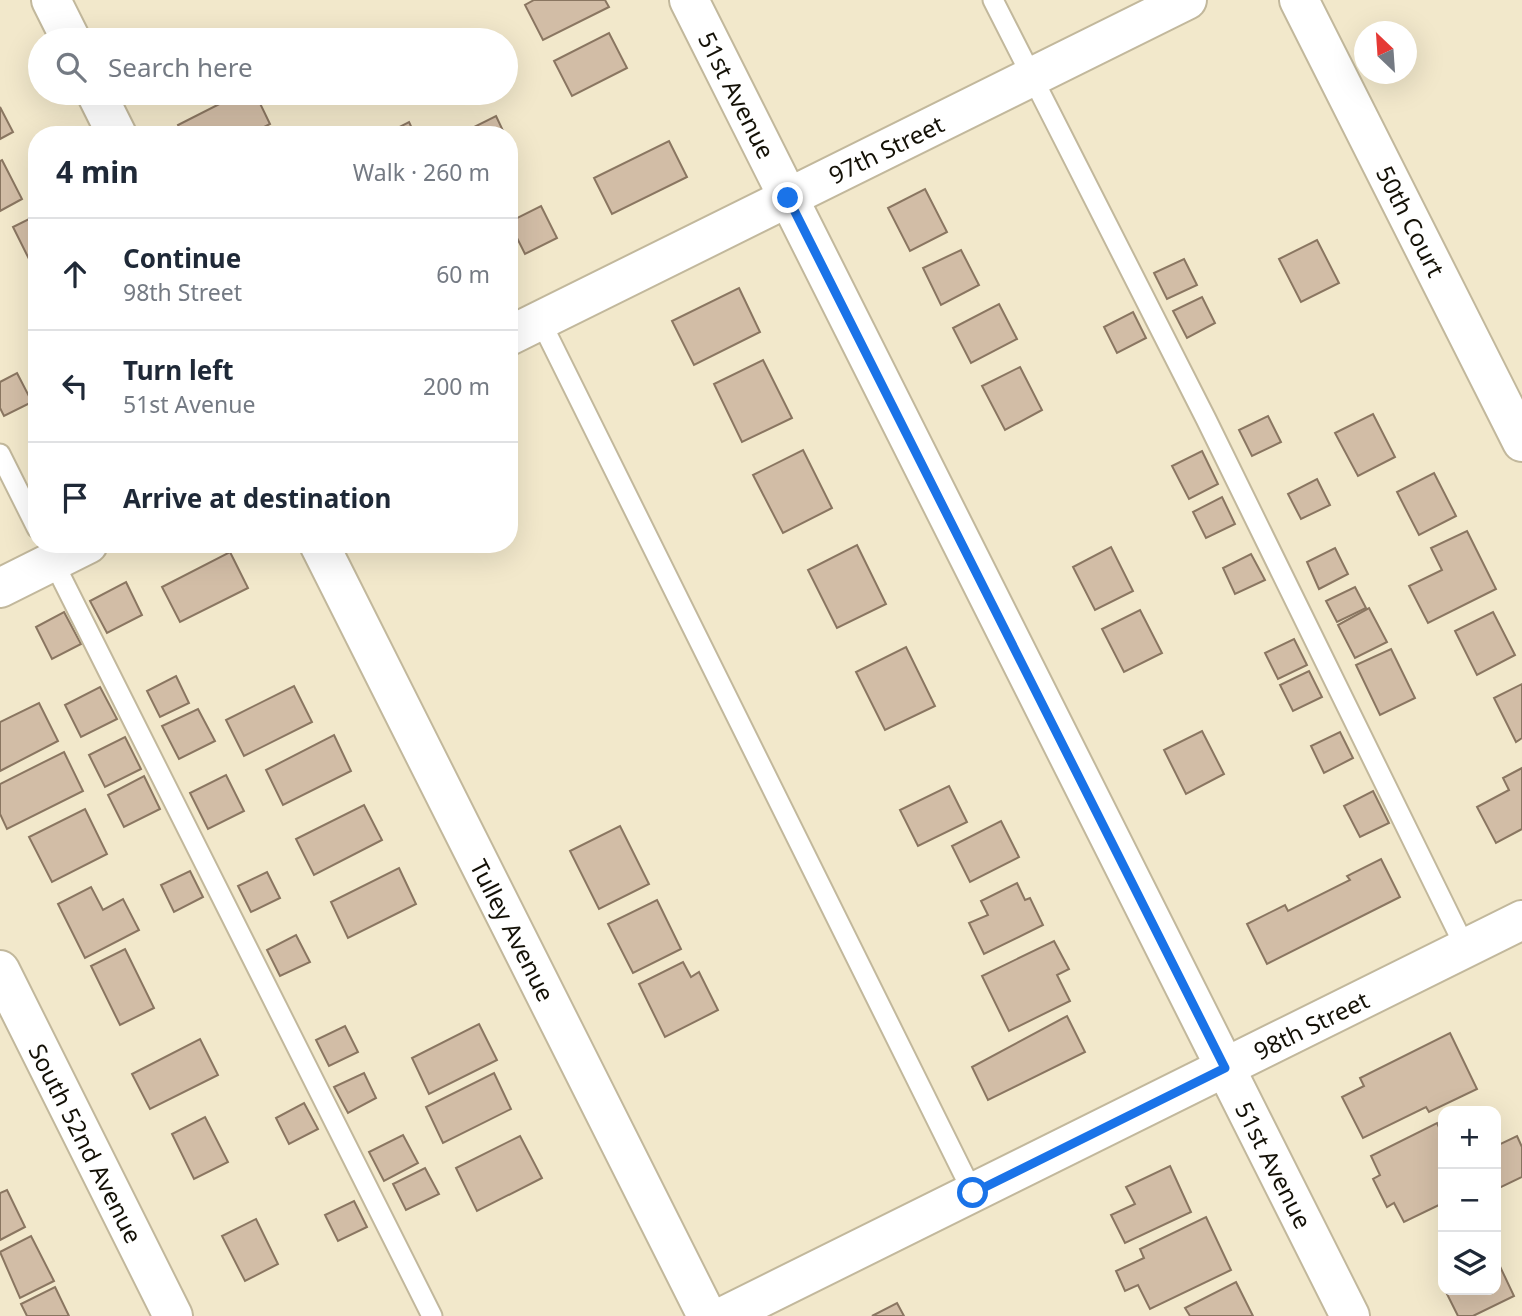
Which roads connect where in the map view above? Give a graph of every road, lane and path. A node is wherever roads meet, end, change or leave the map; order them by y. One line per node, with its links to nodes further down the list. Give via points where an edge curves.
1 (51, 0): 6 (street)
2 (689, 0): 10 (street, 51st Avenue)
3 (993, 0): 7 (lane)
4 (1187, 0): 7 (street, 97th Street)
5 (1299, 0): 12 (street, 50th Court)
6 (65, 28)
7 (1031, 77): 10 (street, 97th Street); 20 (lane, via 1206,419)
8 (102, 105): 9 (street)
9 (112, 126)
10 (788, 198): 11 (street, 97th Street); 22 (street, 51st Avenue)
11 (525, 328): 23 (lane)
12 (1522, 442)
13 (0, 454): 14 (lane)
14 (28, 511)
15 (37, 553): 18 (street)
16 (49, 553): 25 (lane)
17 (324, 553): 26 (street, Tulley Avenue)
18 (0, 588)
19 (1522, 920): 20 (street, 98th Street)
20 (1466, 949): 22 (street, 98th Street)
21 (0, 970): 24 (street, South 52nd Avenue)
22 (1225, 1068): 23 (street, 98th Street); 28 (street, 51st Avenue)
23 (973, 1193): 27 (street, 98th Street)
24 (173, 1316)
25 (432, 1316)
26 (707, 1316)
27 (724, 1316)
28 (1350, 1316)

